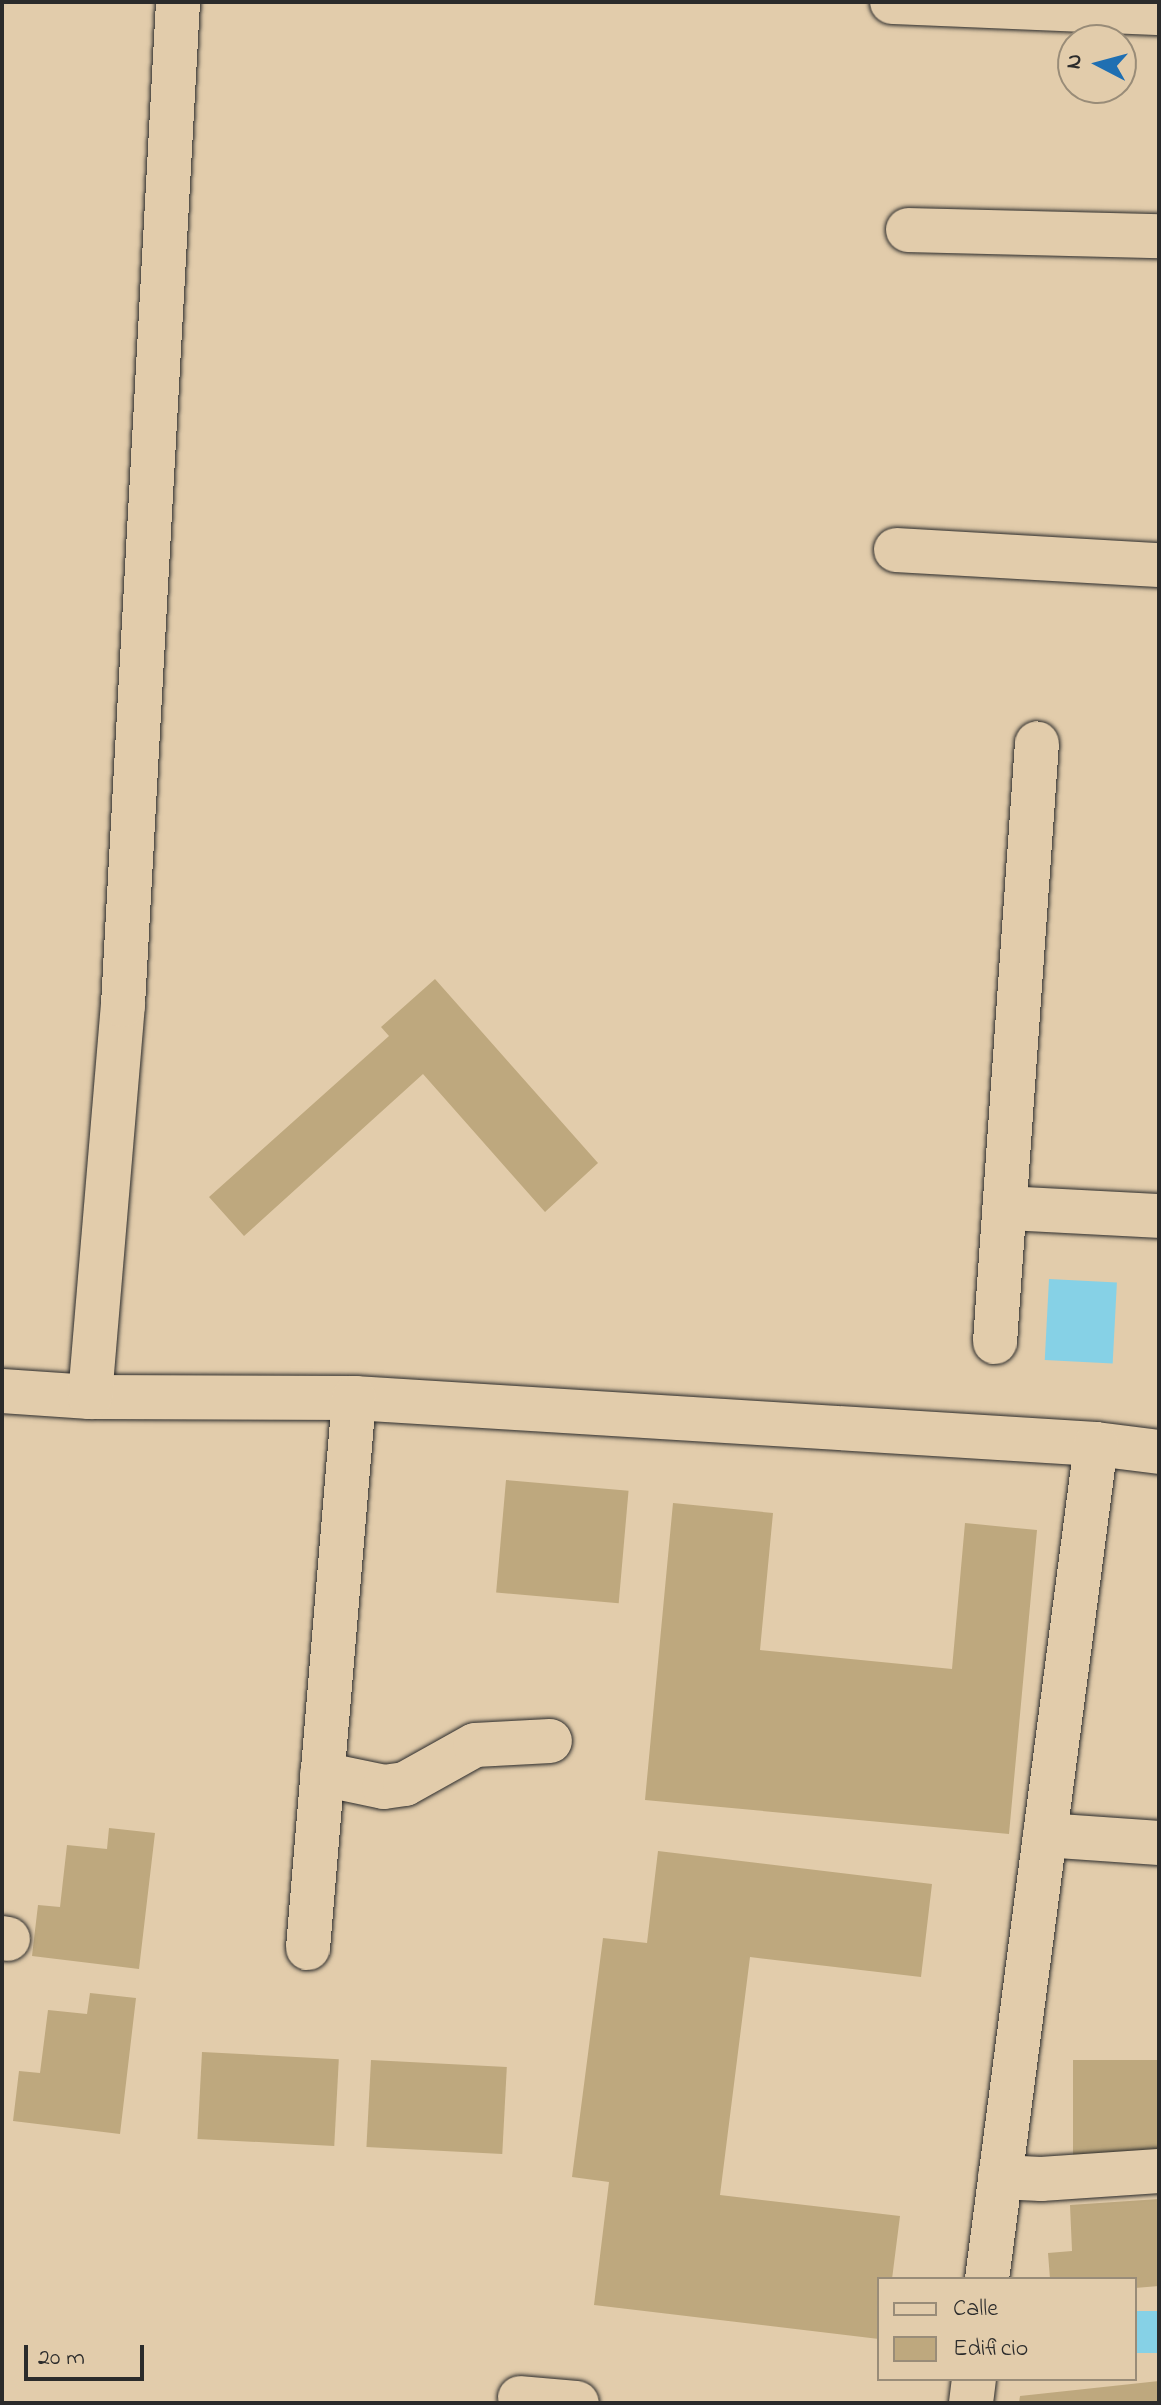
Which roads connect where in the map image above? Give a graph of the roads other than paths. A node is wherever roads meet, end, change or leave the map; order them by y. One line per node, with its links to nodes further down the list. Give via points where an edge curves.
1 (178, 2): 13 (street, via 134,1003)
2 (894, 2): 3 (street)
3 (1159, 13)
4 (908, 230): 5 (street)
5 (1159, 236)
6 (896, 550): 7 (street)
7 (1159, 565)
8 (1037, 743): 9 (street)
9 (1007, 1208): 10 (street); 11 (street)
10 (1159, 1216)
11 (995, 1342)
12 (2, 1391): 13 (street)
13 (90, 1397): 14 (street)
14 (354, 1398): 15 (street); 18 (street)
15 (1096, 1444): 16 (street); 19 (street)
16 (1159, 1452)
17 (550, 1741): 18 (street, via 475,1745 405,1784 384,1787)
18 (322, 1774): 21 (street)
19 (1045, 1835): 20 (street); 23 (street)
20 (1159, 1843)
21 (308, 1948)
22 (1159, 2171): 23 (street)
23 (1000, 2177): 24 (street)
24 (987, 2277)
25 (974, 2381): 28 (street)
26 (520, 2398): 27 (street)
27 (577, 2403)
28 (971, 2403)

